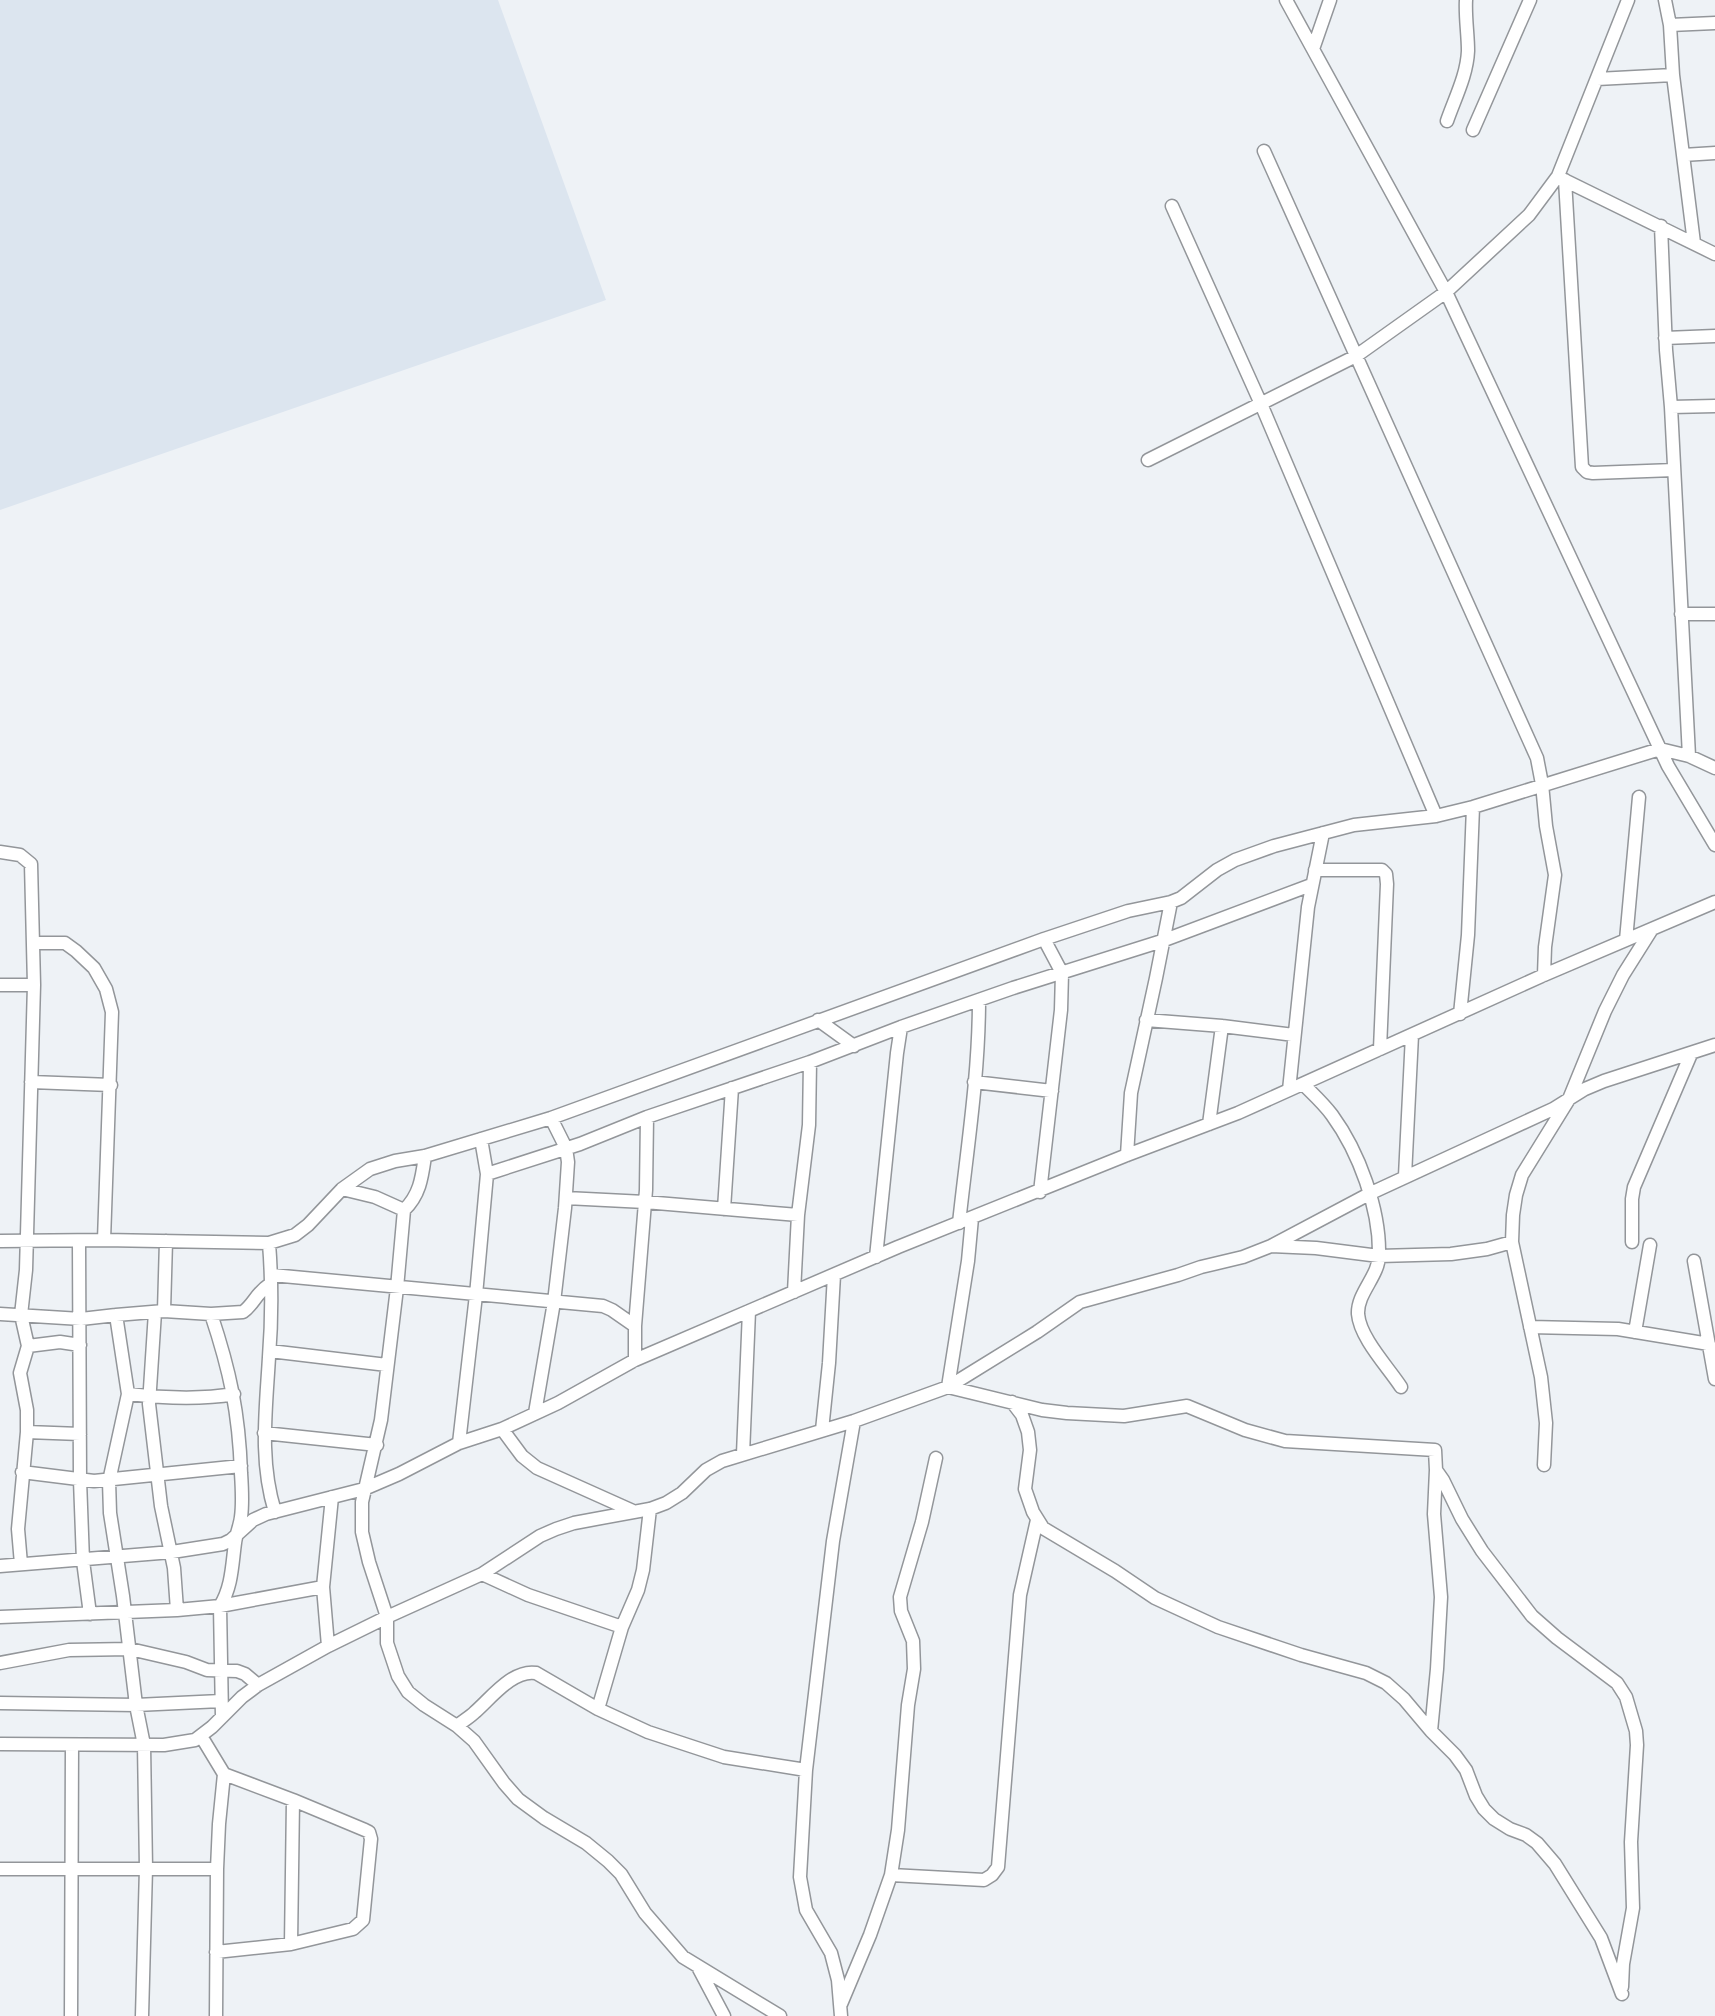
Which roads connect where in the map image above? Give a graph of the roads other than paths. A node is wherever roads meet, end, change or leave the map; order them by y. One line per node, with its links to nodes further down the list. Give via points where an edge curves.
1 (1286, 0): 9 (street)
2 (1329, 0): 9 (street)
3 (1466, 0): 12 (street, via 1466,71)
4 (1530, 0): 13 (street)
5 (1628, 0): 11 (street)
6 (1665, 0): 8 (street)
7 (1715, 23): 8 (street)
8 (1670, 24): 10 (street)
9 (1313, 49): 22 (street)
10 (1673, 75): 11 (street); 16 (street)
11 (1597, 79): 17 (street)
12 (1447, 121)
13 (1473, 130)
14 (1264, 151): 25 (street)
15 (1715, 153): 16 (street)
16 (1683, 155): 20 (street)
17 (1561, 178): 19 (street); 22 (street, via 1529,215); 30 (street, via 1582,467 1592,473)
18 (1172, 206): 26 (street)
19 (1661, 226): 20 (street); 24 (street)
20 (1694, 243): 21 (street)
21 (1715, 254)
22 (1446, 292): 25 (street); 33 (street)
23 (1715, 336): 24 (street)
24 (1665, 338): 28 (street)
25 (1356, 356): 26 (street); 36 (street, via 1537,758)
26 (1261, 404): 29 (street); 39 (street)
27 (1715, 405): 28 (street)
28 (1671, 407): 30 (street)
29 (1148, 460)
30 (1674, 470): 31 (street)
31 (1681, 614): 32 (street); 34 (street)
32 (1715, 614)
33 (1660, 749): 34 (street); 36 (street); 41 (street)
34 (1689, 756): 35 (street)
35 (1715, 768)
36 (1542, 784): 38 (street); 53 (street, via 1555,875)
37 (1639, 797): 50 (street)
38 (1473, 807): 39 (street); 57 (street)
39 (1436, 816): 40 (street)
40 (1322, 833): 43 (street); 45 (street, via 1235,860)
41 (1715, 845)
42 (0, 852): 51 (street, via 20,855 31,864)
43 (1315, 870): 44 (street); 66 (street, via 1382,870 1386,874)
44 (1311, 885): 49 (street); 62 (street)
45 (1171, 902): 48 (street); 49 (street)
46 (1715, 902): 47 (street)
47 (1652, 929): 50 (street); 76 (street, via 1605,1011)
48 (1044, 939): 52 (street); 58 (street)
49 (1162, 940): 52 (street); 59 (street)
50 (1626, 940): 53 (street)
51 (34, 943): 55 (street); 72 (street, via 65,943 94,968 106,989 112,1012)
52 (1062, 973): 56 (street); 75 (street)
53 (1544, 975): 57 (street)
54 (0, 985): 55 (street)
55 (34, 985): 69 (street)
56 (979, 1000): 61 (street); 70 (street)
57 (1460, 1014): 63 (street)
58 (818, 1020): 65 (street); 78 (street)
59 (1146, 1020): 60 (street); 82 (street, via 1131,1093)
60 (1222, 1026): 62 (street); 79 (street)
61 (901, 1027): 65 (street); 106 (street)
62 (1294, 1035): 74 (street)
63 (1412, 1035): 66 (street); 85 (street)
64 (1715, 1045): 67 (street)
65 (854, 1046): 68 (street)
66 (1380, 1049): 71 (street)
67 (1690, 1054): 76 (street, via 1604,1081); 100 (street, via 1634,1187)
68 (810, 1062): 73 (street); 93 (street)
69 (31, 1082): 72 (street); 95 (street)
70 (974, 1082): 75 (street); 94 (street)
71 (1303, 1084): 74 (street); 88 (street, via 1331,1113)
72 (111, 1085): 96 (street)
73 (732, 1088): 77 (street); 91 (street)
74 (1289, 1090): 79 (street)
75 (1052, 1091): 87 (street)
76 (1569, 1099): 85 (street); 101 (street, via 1522,1175)
77 (647, 1117): 81 (street); 90 (street)
78 (551, 1118): 80 (street); 81 (street)
79 (1209, 1124): 82 (street)
80 (481, 1139): 83 (street); 84 (street)
81 (566, 1148): 84 (street); 89 (street)
82 (1127, 1155): 87 (street)
83 (425, 1156): 86 (street, via 370,1169); 92 (street, via 418,1192)
84 (487, 1174): 112 (street)
85 (1405, 1176): 88 (street)
86 (342, 1189): 92 (street); 102 (street, via 295,1235)
87 (1040, 1192): 94 (street)
88 (1371, 1193): 104 (street); 105 (street)
89 (566, 1198): 90 (street); 113 (street)
90 (645, 1202): 91 (street); 121 (street)
91 (724, 1209): 93 (street)
92 (404, 1210): 110 (street)
93 (798, 1215): 111 (street)
94 (965, 1221): 106 (street); 131 (street, via 968,1261)
95 (27, 1240): 97 (street); 98 (street); 118 (street)
96 (104, 1240): 98 (street); 99 (street)
97 (0, 1241)
98 (79, 1241): 120 (street)
99 (166, 1241): 102 (street); 115 (street)
100 (1632, 1241)
101 (1512, 1242): 105 (street, via 1451,1254); 122 (street)
102 (269, 1243): 109 (street)
103 (1650, 1245): 123 (street)
104 (1271, 1246): 105 (street); 131 (street, via 1080,1302)
105 (1379, 1256): 132 (street, via 1358,1314 1367,1339)
106 (876, 1257): 108 (street)
107 (1694, 1261): 124 (street)
108 (834, 1275): 111 (street); 140 (street)
109 (271, 1280): 110 (street); 117 (street, via 247,1310); 127 (street)
110 (397, 1288): 112 (street); 129 (street)
111 (794, 1292): 114 (street)
112 (476, 1295): 113 (street); 144 (street)
113 (554, 1302): 121 (street, via 603,1307); 137 (street)
114 (749, 1311): 128 (street); 146 (street)
115 (159, 1312): 117 (street); 119 (street); 135 (street)
116 (0, 1314): 118 (street)
117 (211, 1314): 134 (street)
118 (21, 1315): 120 (street); 126 (street)
119 (116, 1315): 120 (street); 133 (street)
120 (80, 1319): 125 (street)
121 (635, 1326): 128 (street)
122 (1530, 1327): 123 (street); 148 (street, via 1546,1423)
123 (1635, 1332): 124 (street)
124 (1709, 1344): 130 (street)
125 (80, 1345): 126 (street); 143 (street)
126 (28, 1346): 141 (street, via 20,1373)
127 (270, 1351): 129 (street); 142 (street)
128 (635, 1360): 137 (street)
129 (387, 1365): 145 (street)
130 (1715, 1379)
131 (948, 1387): 136 (street); 138 (street)
132 (1401, 1387)
133 (128, 1394): 135 (street); 154 (street)
134 (234, 1394): 135 (street); 149 (street)
135 (149, 1396): 152 (street)
136 (1012, 1402): 150 (street, via 1042,1410 1124,1416 1187,1406 1285,1441 1435,1450); 160 (street, via 1028,1432 1025,1489)
137 (535, 1413): 139 (street)
138 (854, 1422): 140 (street); 192 (street, via 834,1541)
139 (502, 1429): 144 (street); 158 (street, via 537,1468)
140 (822, 1430): 146 (street)
141 (27, 1432): 143 (street); 151 (street)
142 (264, 1433): 145 (street); 159 (street, via 266,1477)
143 (80, 1434): 153 (street)
144 (459, 1443): 155 (street)
145 (377, 1445): 155 (street)
146 (743, 1454): 157 (street, via 706,1470 682,1493)
147 (936, 1458): 199 (street, via 900,1597 913,1641 915,1669)
148 (1544, 1465)
149 (241, 1466): 152 (street); 161 (street, via 241,1516)
150 (1436, 1470): 187 (street, via 1434,1514 1441,1597); 187 (street, via 1468,1530 1532,1616 1602,1670 1626,1697 1637,1745 1631,1842 1633,1908 1622,1994 1601,1938 1555,1864 1537,1843 1484,1809 1466,1770)
151 (22, 1472): 153 (street); 165 (street)
152 (159, 1475): 154 (street); 162 (street)
153 (80, 1480): 154 (street); 164 (street)
154 (109, 1480): 163 (street)
155 (364, 1489): 156 (street); 174 (street, via 362,1532)
156 (332, 1497): 159 (street); 168 (street)
157 (650, 1509): 158 (street); 175 (street, via 643,1570)
158 (632, 1511): 167 (street, via 556,1529)
159 (275, 1512): 161 (street, via 253,1520)
160 (1037, 1520): 187 (street, via 1042,1528 1155,1598 1218,1627 1386,1683); 199 (street, via 1020,1595 998,1867 984,1880)
161 (236, 1536): 162 (street, via 223,1544); 169 (street, via 228,1591)
162 (172, 1552): 163 (street); 170 (street)
163 (117, 1557): 164 (street); 171 (street)
164 (83, 1560): 165 (street); 172 (street)
165 (21, 1564): 166 (street)
166 (0, 1566)
167 (482, 1574): 174 (street); 175 (street)
168 (323, 1587): 169 (street); 176 (street)
169 (220, 1606): 170 (street); 179 (street)
170 (177, 1610): 171 (street)
171 (125, 1613): 172 (street); 177 (street)
172 (90, 1614): 173 (street)
173 (0, 1617)
174 (387, 1617): 176 (street); 186 (street, via 387,1643 408,1692)
175 (622, 1627): 184 (street)
176 (328, 1646): 180 (street)
177 (130, 1649): 178 (street, via 69,1650); 179 (street); 183 (street)
178 (0, 1663)
179 (221, 1671): 180 (street, via 245,1674); 181 (street)
180 (258, 1685): 185 (street)
181 (221, 1702): 183 (street); 185 (street)
182 (0, 1703): 183 (street)
183 (136, 1705): 191 (street)
184 (598, 1709): 186 (street, via 529,1672 507,1684); 192 (street, via 648,1732 724,1757)
185 (222, 1717): 188 (street)
186 (457, 1726): 202 (street, via 518,1799 586,1843 621,1874 670,1944)
187 (1431, 1731)
188 (201, 1737): 191 (street); 193 (street)
189 (0, 1744): 190 (street)
190 (72, 1745): 191 (street); 198 (street)
191 (144, 1745): 195 (street)
192 (806, 1770): 203 (street, via 800,1877 806,1910 831,1953)
193 (225, 1774): 194 (street); 197 (street)
194 (293, 1800): 200 (street); 200 (street, via 365,1830 371,1839 361,1924)
195 (146, 1868): 197 (street); 198 (street); 205 (street)
196 (0, 1869): 198 (street)
197 (217, 1869): 201 (street)
198 (72, 1870): 204 (street)
199 (891, 1875): 203 (street)
200 (291, 1944): 201 (street)
201 (216, 1952): 206 (street)
202 (697, 1966): 207 (street); 208 (street)
203 (841, 2010)
204 (71, 2016)
205 (142, 2016)
206 (216, 2016)
207 (723, 2016)
208 (780, 2016)

